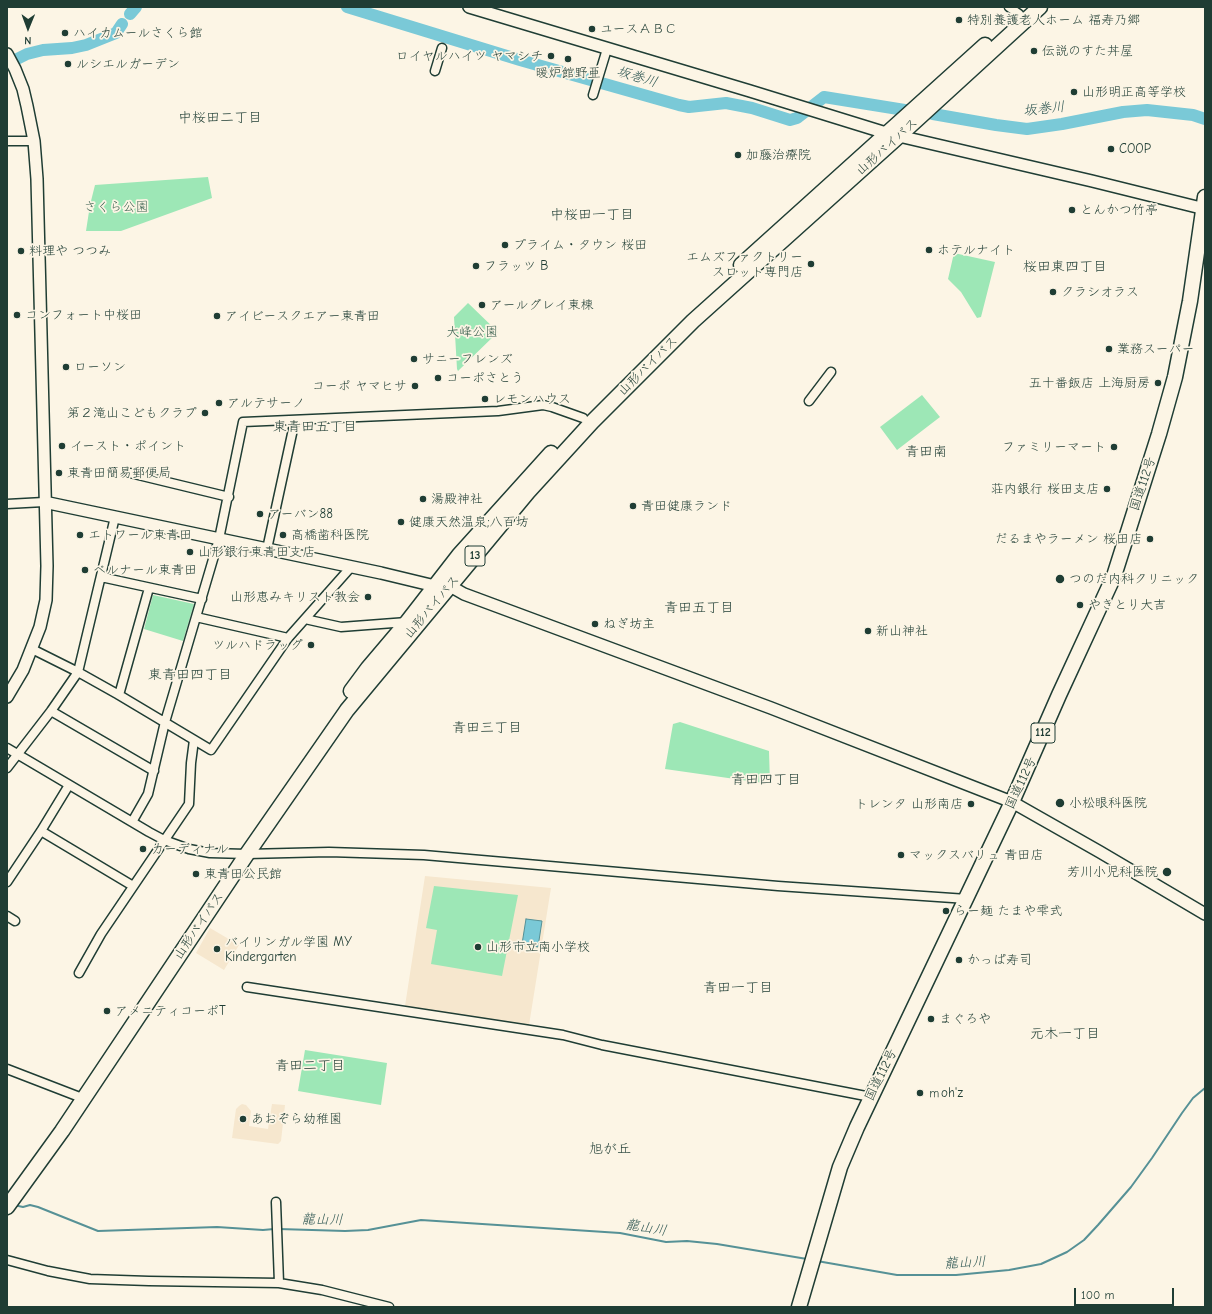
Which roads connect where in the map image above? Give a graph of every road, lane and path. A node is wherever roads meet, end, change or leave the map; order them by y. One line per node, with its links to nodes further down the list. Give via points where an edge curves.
1 (470, 7): 4 (street)
2 (1028, 10): 8 (highway, 山形バイパス / 13)
3 (442, 48): 6 (street)
4 (607, 49): 7 (street); 8 (street)
5 (7, 54): 9 (street, via 24,94)
6 (435, 71)
7 (593, 95)
8 (892, 135): 11 (street); 14 (highway, 山形バイパス / 13, via 694,308); 26 (highway, 山形バイパス / 13, via 699,315 592,422 528,492)
9 (34, 140): 10 (street); 18 (street)
10 (7, 141)
11 (1204, 205): 45 (highway, 国道112号 / 112, via 1190,301 1175,377 1114,576)
12 (831, 372): 13 (street)
13 (809, 401)
14 (583, 418): 15 (street, via 543,405 498,411); 25 (highway, 山形バイパス / 13, via 486,524)
15 (295, 420): 17 (street, via 243,422); 22 (street)
16 (130, 473): 17 (street)
17 (229, 497): 21 (street)
18 (44, 502): 19 (street); 20 (street); 33 (street, via 46,600)
19 (7, 504)
20 (115, 517): 21 (street); 24 (street)
21 (219, 539): 22 (street); 28 (street)
22 (267, 549): 23 (street)
23 (351, 567): 25 (street); 30 (street)
24 (100, 577): 27 (street); 34 (street)
25 (435, 586): 26 (street); 31 (highway, 山形バイパス / 13)
26 (450, 586): 45 (street); 49 (highway, 山形バイパス / 13, via 347,710)
27 (148, 588): 28 (street); 35 (street)
28 (202, 599): 29 (street)
29 (196, 617): 32 (street); 38 (street)
30 (305, 619): 31 (street, via 341,627); 32 (street)
31 (407, 622): 49 (highway, 山形バイパス / 13, via 368,668 321,731)
32 (288, 638): 39 (street, via 211,750)
33 (32, 649): 34 (street); 36 (street)
34 (78, 672): 35 (street); 37 (street)
35 (119, 695): 38 (street)
36 (7, 697)
37 (51, 711): 41 (street); 43 (street)
38 (165, 722): 39 (street); 43 (street)
39 (194, 740): 48 (street, via 188,804)
40 (7, 748): 41 (street)
41 (18, 754): 42 (street); 44 (street)
42 (7, 768)
43 (154, 771): 46 (street, via 148,794)
44 (69, 785): 46 (street); 47 (street)
45 (1012, 802): 52 (highway, 国道112号 / 112); 53 (street)
46 (132, 822): 48 (street)
47 (41, 831): 50 (street); 51 (street)
48 (164, 840): 49 (street, via 210,853); 51 (street)
49 (242, 854): 52 (street, via 329,852 424,855 778,886); 59 (highway, 山形バイパス / 13); 61 (highway, 山形バイパス / 13, via 62,1131)
50 (7, 882)
51 (134, 886): 56 (street, via 101,934)
52 (966, 899): 60 (highway, 国道112号 / 112)
53 (1205, 914)
54 (7, 916): 55 (street)
55 (15, 921)
56 (79, 973)
57 (247, 987): 60 (street, via 556,1034)
58 (7, 1069): 59 (street)
59 (76, 1096): 61 (highway, 山形バイパス / 13)
60 (871, 1096): 65 (highway, 国道112号 / 112, via 840,1167)
61 (9, 1197)
62 (276, 1202): 64 (street)
63 (7, 1262): 64 (street, via 90,1279)
64 (279, 1283): 66 (street, via 322,1290)
65 (800, 1302)
66 (389, 1307)

